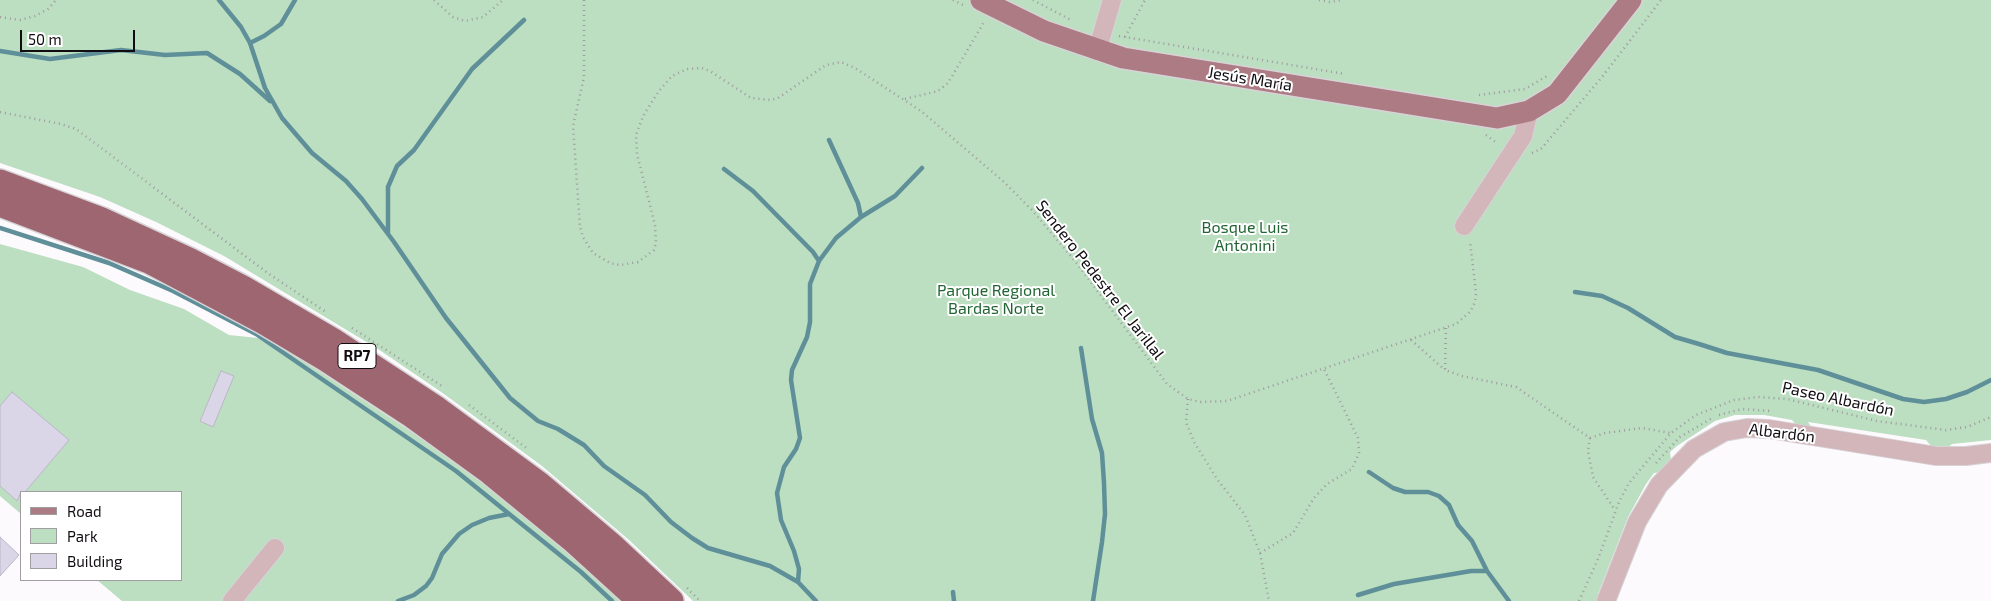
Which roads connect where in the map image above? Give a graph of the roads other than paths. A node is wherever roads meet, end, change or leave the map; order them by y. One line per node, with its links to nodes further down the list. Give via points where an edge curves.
1 (1631, 0): 5 (main road, via 1566,84)
2 (1114, 2): 4 (street)
3 (984, 8): 4 (main road, Jesús María)
4 (1097, 51): 5 (main road, Jesús María, via 1142,62 1485,117 1508,117)
5 (1529, 112): 8 (street, via 1523,136)
6 (0, 182): 13 (highway, RP7, via 102,220 189,260 332,340 437,408 539,484)
7 (6, 207): 12 (highway, RP7, via 117,248 178,276 339,367 490,472 573,540)
8 (1467, 231)
9 (1991, 453): 14 (street, Albardón, via 1936,456 1754,428 1739,428 1716,435 1686,455 1656,489 1637,522)
10 (275, 548): 11 (street)
11 (232, 601)
12 (640, 601)
13 (671, 601)
14 (1606, 601)

